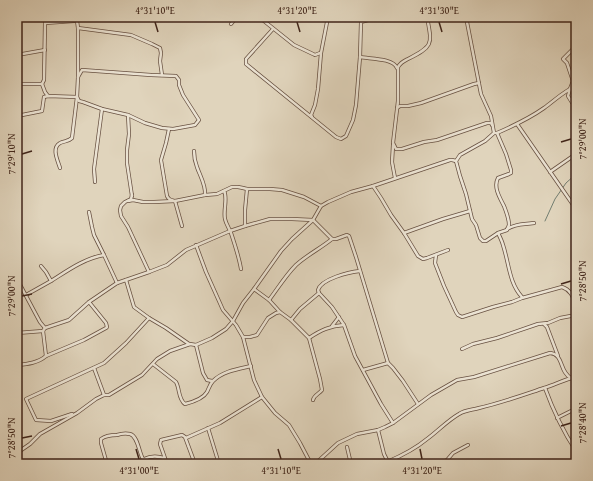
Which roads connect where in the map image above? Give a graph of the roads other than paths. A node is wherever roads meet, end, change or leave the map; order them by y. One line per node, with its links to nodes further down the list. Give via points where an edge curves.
1 (45, 17): 13 (street)
2 (78, 17): 11 (street)
3 (237, 17): 14 (street)
4 (259, 17): 16 (street)
5 (329, 17): 9 (street); 19 (street)
6 (390, 17): 10 (street)
7 (427, 17): 22 (street, via 431,36 427,47 402,62)
8 (466, 17): 27 (street)
9 (358, 20): 10 (street); 12 (street)
10 (368, 20): 12 (street)
11 (77, 21): 13 (street); 15 (street)
12 (361, 22): 21 (street)
13 (45, 24): 18 (street)
14 (231, 24)
15 (78, 28): 23 (street, via 131,35 160,48); 24 (street)
16 (273, 29): 19 (street, via 308,53); 41 (street, via 246,59 246,64)
17 (576, 46): 28 (street, via 562,59 567,63)
18 (45, 50): 20 (street); 26 (street)
19 (320, 53): 41 (street, via 318,89)
20 (17, 55)
21 (360, 57): 22 (street, via 390,62 397,66); 41 (street, via 356,105 346,136 338,138)
22 (398, 72): 34 (street)
23 (162, 75): 24 (street, via 82,70); 44 (street, via 176,76 199,120 195,124)
24 (78, 77): 33 (street)
25 (17, 84): 26 (street)
26 (42, 84): 30 (street)
27 (480, 84): 35 (street, via 421,103); 43 (street, via 481,94)
28 (575, 84): 29 (street); 29 (street)
29 (570, 89): 38 (street, via 568,96); 42 (street)
30 (45, 92): 31 (street); 32 (street)
31 (48, 96): 32 (street); 33 (street)
32 (44, 97): 40 (street, via 42,111)
33 (77, 97): 37 (street, via 79,101); 50 (street, via 72,138 56,148)
34 (398, 101): 35 (street); 36 (street)
35 (402, 106): 36 (street)
36 (397, 108): 46 (street)
37 (102, 109): 39 (street); 53 (street, via 94,169)
38 (576, 109)
39 (128, 115): 44 (street); 57 (street, via 127,163)
40 (17, 116)
41 (312, 118)
42 (517, 124): 45 (street); 51 (street)
43 (493, 125): 45 (street); 46 (street, via 487,123 402,149 396,149)
44 (168, 129): 61 (street, via 161,160 167,196)
45 (495, 133): 49 (street, via 460,155); 70 (street, via 511,170 511,173 498,178 496,183 509,223)
46 (393, 143): 52 (street)
47 (194, 151): 58 (street)
48 (576, 154): 51 (street)
49 (456, 161): 52 (street, via 450,160); 64 (street)
50 (60, 168)
51 (550, 172): 63 (street)
52 (395, 178): 54 (street)
53 (95, 182)
54 (373, 186): 62 (street, via 351,192); 72 (street)
55 (247, 190): 56 (street, via 232,187); 62 (street, via 282,190); 69 (street)
56 (224, 191): 58 (street); 71 (street, via 225,217)
57 (132, 195): 59 (street); 60 (street)
58 (205, 195): 61 (street)
59 (128, 201): 60 (street); 82 (street, via 121,206 121,216)
60 (136, 201): 61 (street)
61 (175, 201): 68 (street)
62 (321, 206): 66 (street)
63 (576, 208)
64 (470, 211): 72 (street); 73 (street, via 482,241)
65 (90, 212): 77 (street, via 94,235)
66 (313, 220): 69 (street, via 276,219); 74 (street); 87 (street, via 292,238)
67 (534, 223): 70 (street, via 521,224)
68 (182, 226)
69 (245, 226): 71 (street)
70 (507, 230): 73 (street)
71 (230, 231): 75 (street); 80 (street)
72 (404, 233): 78 (street, via 421,258)
73 (498, 234): 90 (street, via 512,281)
74 (332, 239): 81 (street, via 347,234 349,236); 91 (street, via 296,265)
75 (196, 245): 82 (street, via 166,265); 99 (street, via 223,310)
76 (448, 250): 78 (street)
77 (104, 255): 85 (street, via 75,266); 86 (street)
78 (436, 255): 90 (street, via 435,263 444,286 456,312 462,317)
79 (41, 266): 85 (street)
80 (241, 269)
81 (360, 271): 88 (street, via 332,279 319,287); 112 (street)
82 (149, 272): 84 (street)
83 (17, 279): 89 (street)
84 (126, 280): 86 (street); 97 (street, via 134,307)
85 (51, 281): 89 (street)
86 (117, 283): 92 (street)
87 (254, 289): 91 (street); 99 (street)
88 (319, 293): 96 (street); 98 (street)
89 (26, 296): 103 (street)
90 (522, 298): 93 (street, via 562,287 570,292)
91 (269, 300): 94 (street)
92 (89, 302): 103 (street, via 69,320); 110 (street, via 107,327)
93 (576, 305)
94 (280, 312): 98 (street); 105 (street, via 268,318 256,335)
95 (576, 315): 100 (street)
96 (339, 317): 101 (street); 102 (street)
97 (149, 318): 107 (street); 116 (street, via 126,343 104,363)
98 (291, 320): 106 (street)
99 (233, 321): 105 (street); 108 (street, via 226,329)
100 (544, 324): 109 (street); 111 (street)
101 (344, 325): 102 (street); 117 (street)
102 (332, 326): 106 (street)
103 (44, 329): 104 (street); 110 (street)
104 (17, 333)
105 (243, 338): 115 (street)
106 (308, 338): 124 (street, via 322,390)
107 (190, 344): 108 (street); 113 (street, via 170,351)
108 (196, 345): 120 (street, via 207,380)
109 (462, 349)
110 (46, 356): 114 (street, via 33,363)
111 (559, 359): 119 (street, via 564,373); 125 (street, via 550,353 457,380)
112 (388, 363): 117 (street); 125 (street)
113 (153, 364): 120 (street, via 176,382 180,398 185,404 203,397); 122 (street, via 142,375 109,395)
114 (17, 365)
115 (251, 366): 120 (street, via 225,373); 123 (street)
116 (94, 368): 122 (street); 127 (street, via 26,399 36,420 51,421)
117 (363, 370): 129 (street)
118 (576, 377): 119 (street)
119 (570, 378): 121 (street)
120 (212, 381)
121 (546, 388): 128 (street); 140 (street, via 465,411 412,450)
122 (104, 395): 127 (street)
123 (262, 397): 130 (street); 146 (street, via 275,414 289,425)
124 (313, 400)
125 (418, 404): 129 (street)
126 (576, 410): 128 (street)
127 (77, 412): 136 (street, via 40,434)
128 (557, 418): 135 (street)
129 (393, 422): 131 (street)
130 (208, 428): 132 (street); 145 (street)
131 (378, 430): 139 (street, via 357,434 338,443); 140 (street)
132 (186, 438): 137 (street, via 182,435 161,440); 144 (street)
133 (468, 445): 149 (street)
134 (347, 447): 148 (street)
135 (576, 451)
136 (17, 453)
137 (165, 458): 138 (street); 143 (street)
138 (143, 459): 141 (street, via 137,442 129,433 103,437 100,441); 142 (street)
139 (320, 462): 147 (street)
140 (388, 463)
141 (107, 464)
142 (131, 464)
143 (166, 464)
144 (195, 464)
145 (219, 464)
146 (311, 464)
147 (315, 464)
148 (351, 464)
149 (437, 464)

